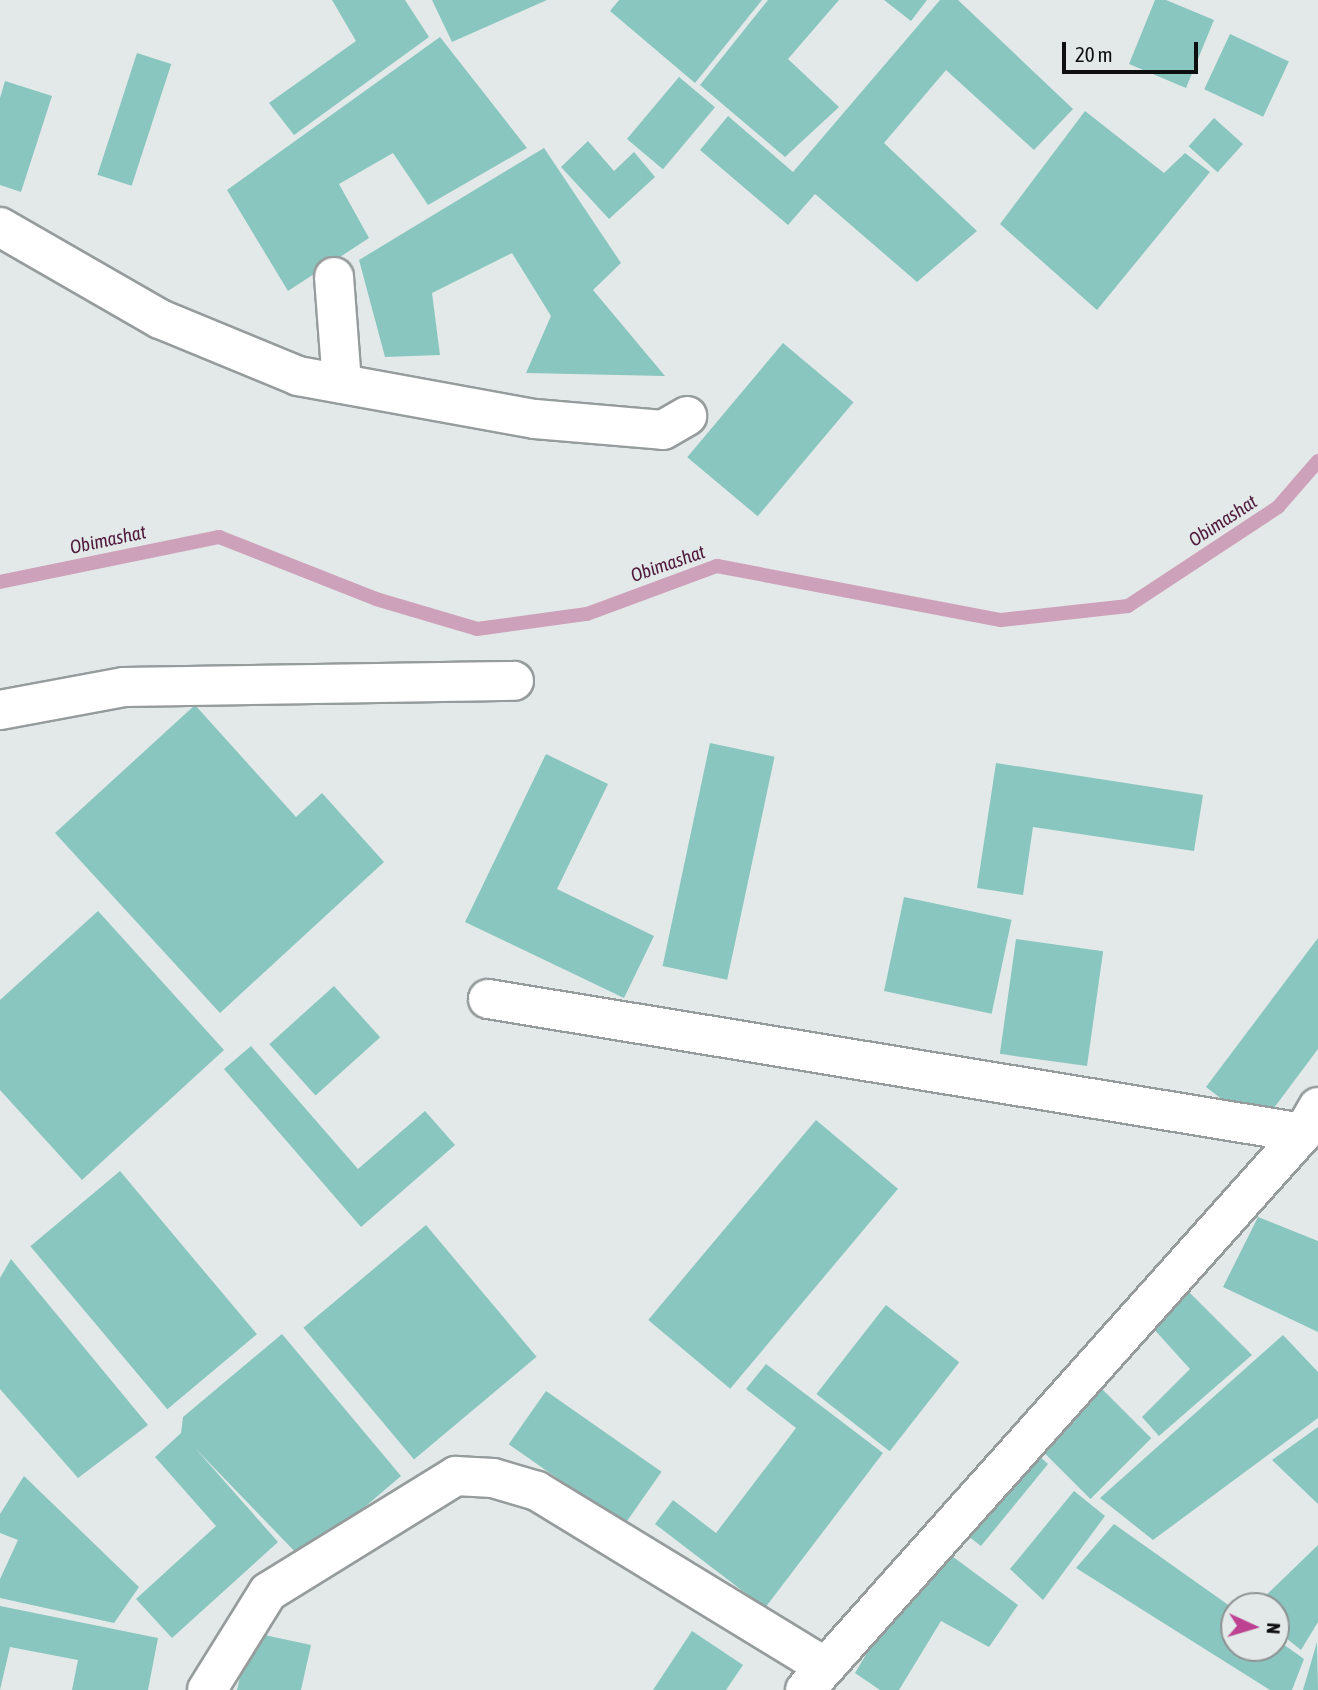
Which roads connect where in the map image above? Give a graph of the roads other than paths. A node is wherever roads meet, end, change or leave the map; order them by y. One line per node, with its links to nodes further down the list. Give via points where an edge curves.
1 (0, 227): 3 (street, via 160,319 298,376)
2 (334, 277): 3 (street)
3 (342, 384): 4 (street, via 535,419 663,430)
4 (687, 416)
5 (514, 681): 6 (street, via 124,687)
6 (0, 710)
7 (488, 999): 8 (street)
8 (1310, 1120): 9 (street)
9 (814, 1678): 10 (street, via 537,1491 493,1478 456,1476 268,1592)
10 (207, 1690)

